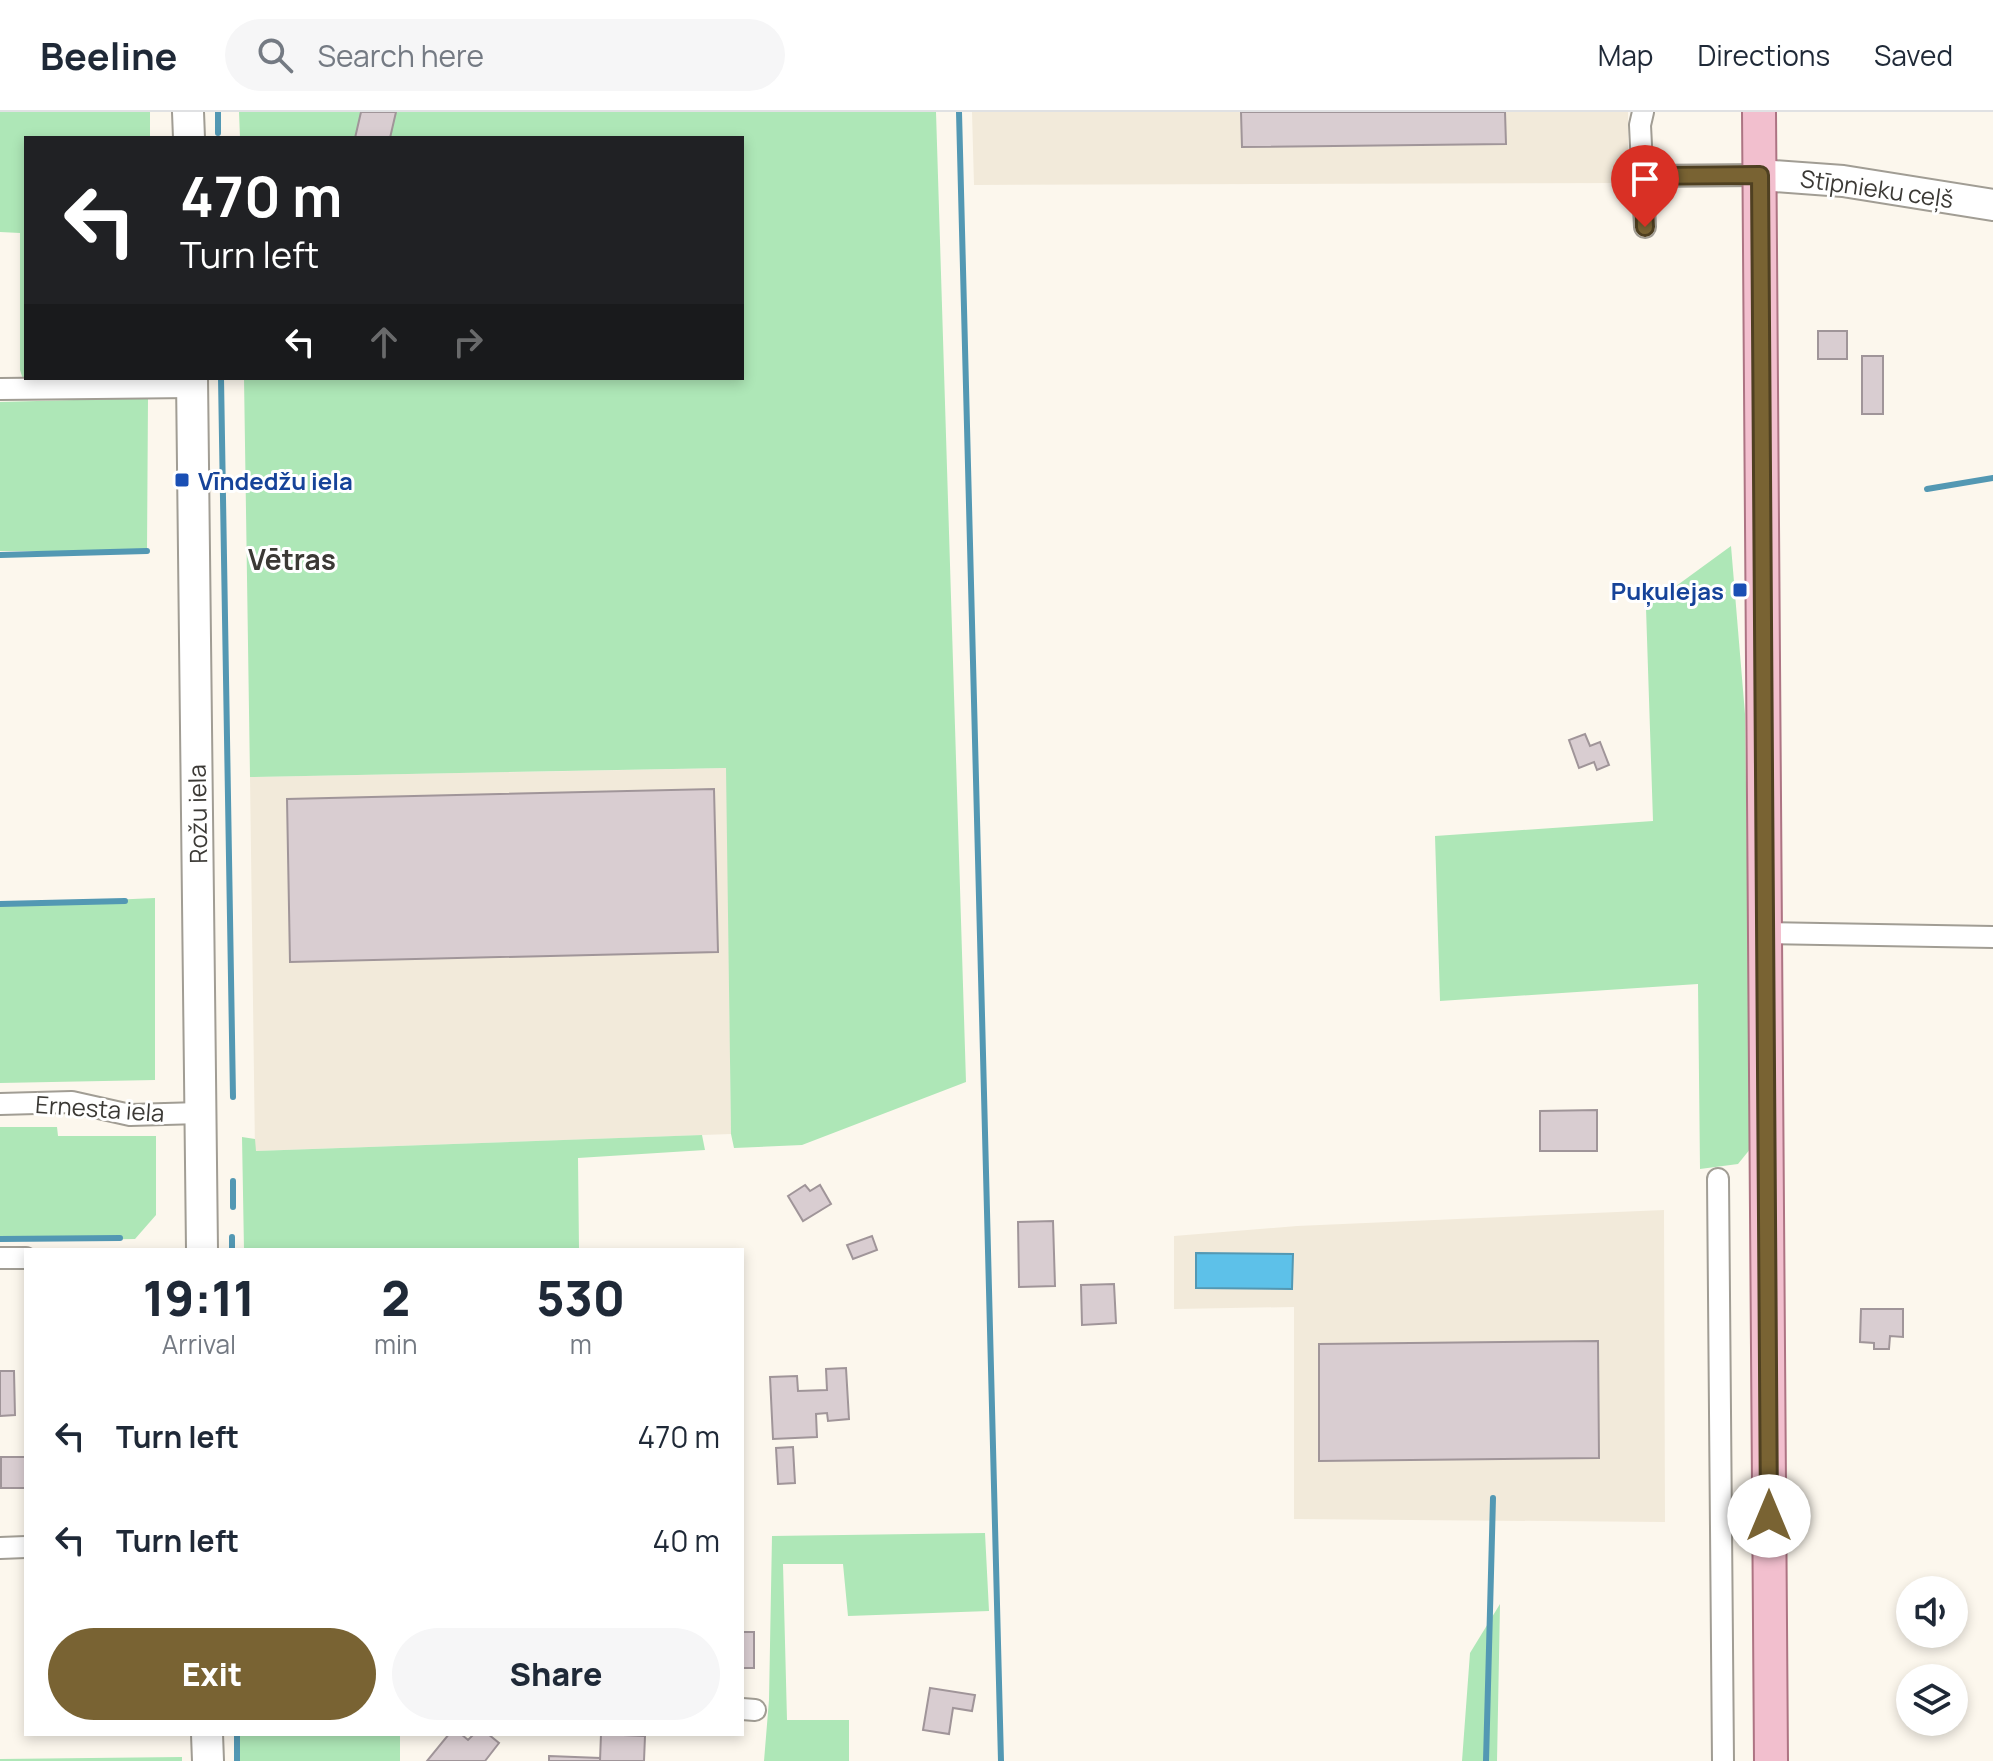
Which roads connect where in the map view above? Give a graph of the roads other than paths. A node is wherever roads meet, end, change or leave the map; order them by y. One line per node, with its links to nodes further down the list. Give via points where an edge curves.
1 (188, 112): 4 (street)
2 (1643, 112): 6 (street)
3 (1759, 112): 5 (main road)
4 (189, 136)
5 (1760, 175): 6 (street); 7 (street, Stīpnieku ceļš, via 1843,181); 11 (main road)
6 (1643, 176): 8 (street)
7 (1993, 205)
8 (1645, 227)
9 (192, 382): 10 (street); 14 (street, Rožu iela)
10 (0, 389)
11 (1765, 933): 12 (street); 24 (main road)
12 (1993, 937)
13 (0, 1104): 14 (street, Ernesta iela, via 72,1102 130,1115)
14 (200, 1113): 16 (street, Rožu iela)
15 (1718, 1179): 23 (street)
16 (202, 1248)
17 (0, 1258): 18 (street)
18 (24, 1258)
19 (24, 1547): 20 (street)
20 (0, 1548)
21 (207, 1736): 22 (street)
22 (208, 1761)
23 (1723, 1761)
24 (1771, 1761)

